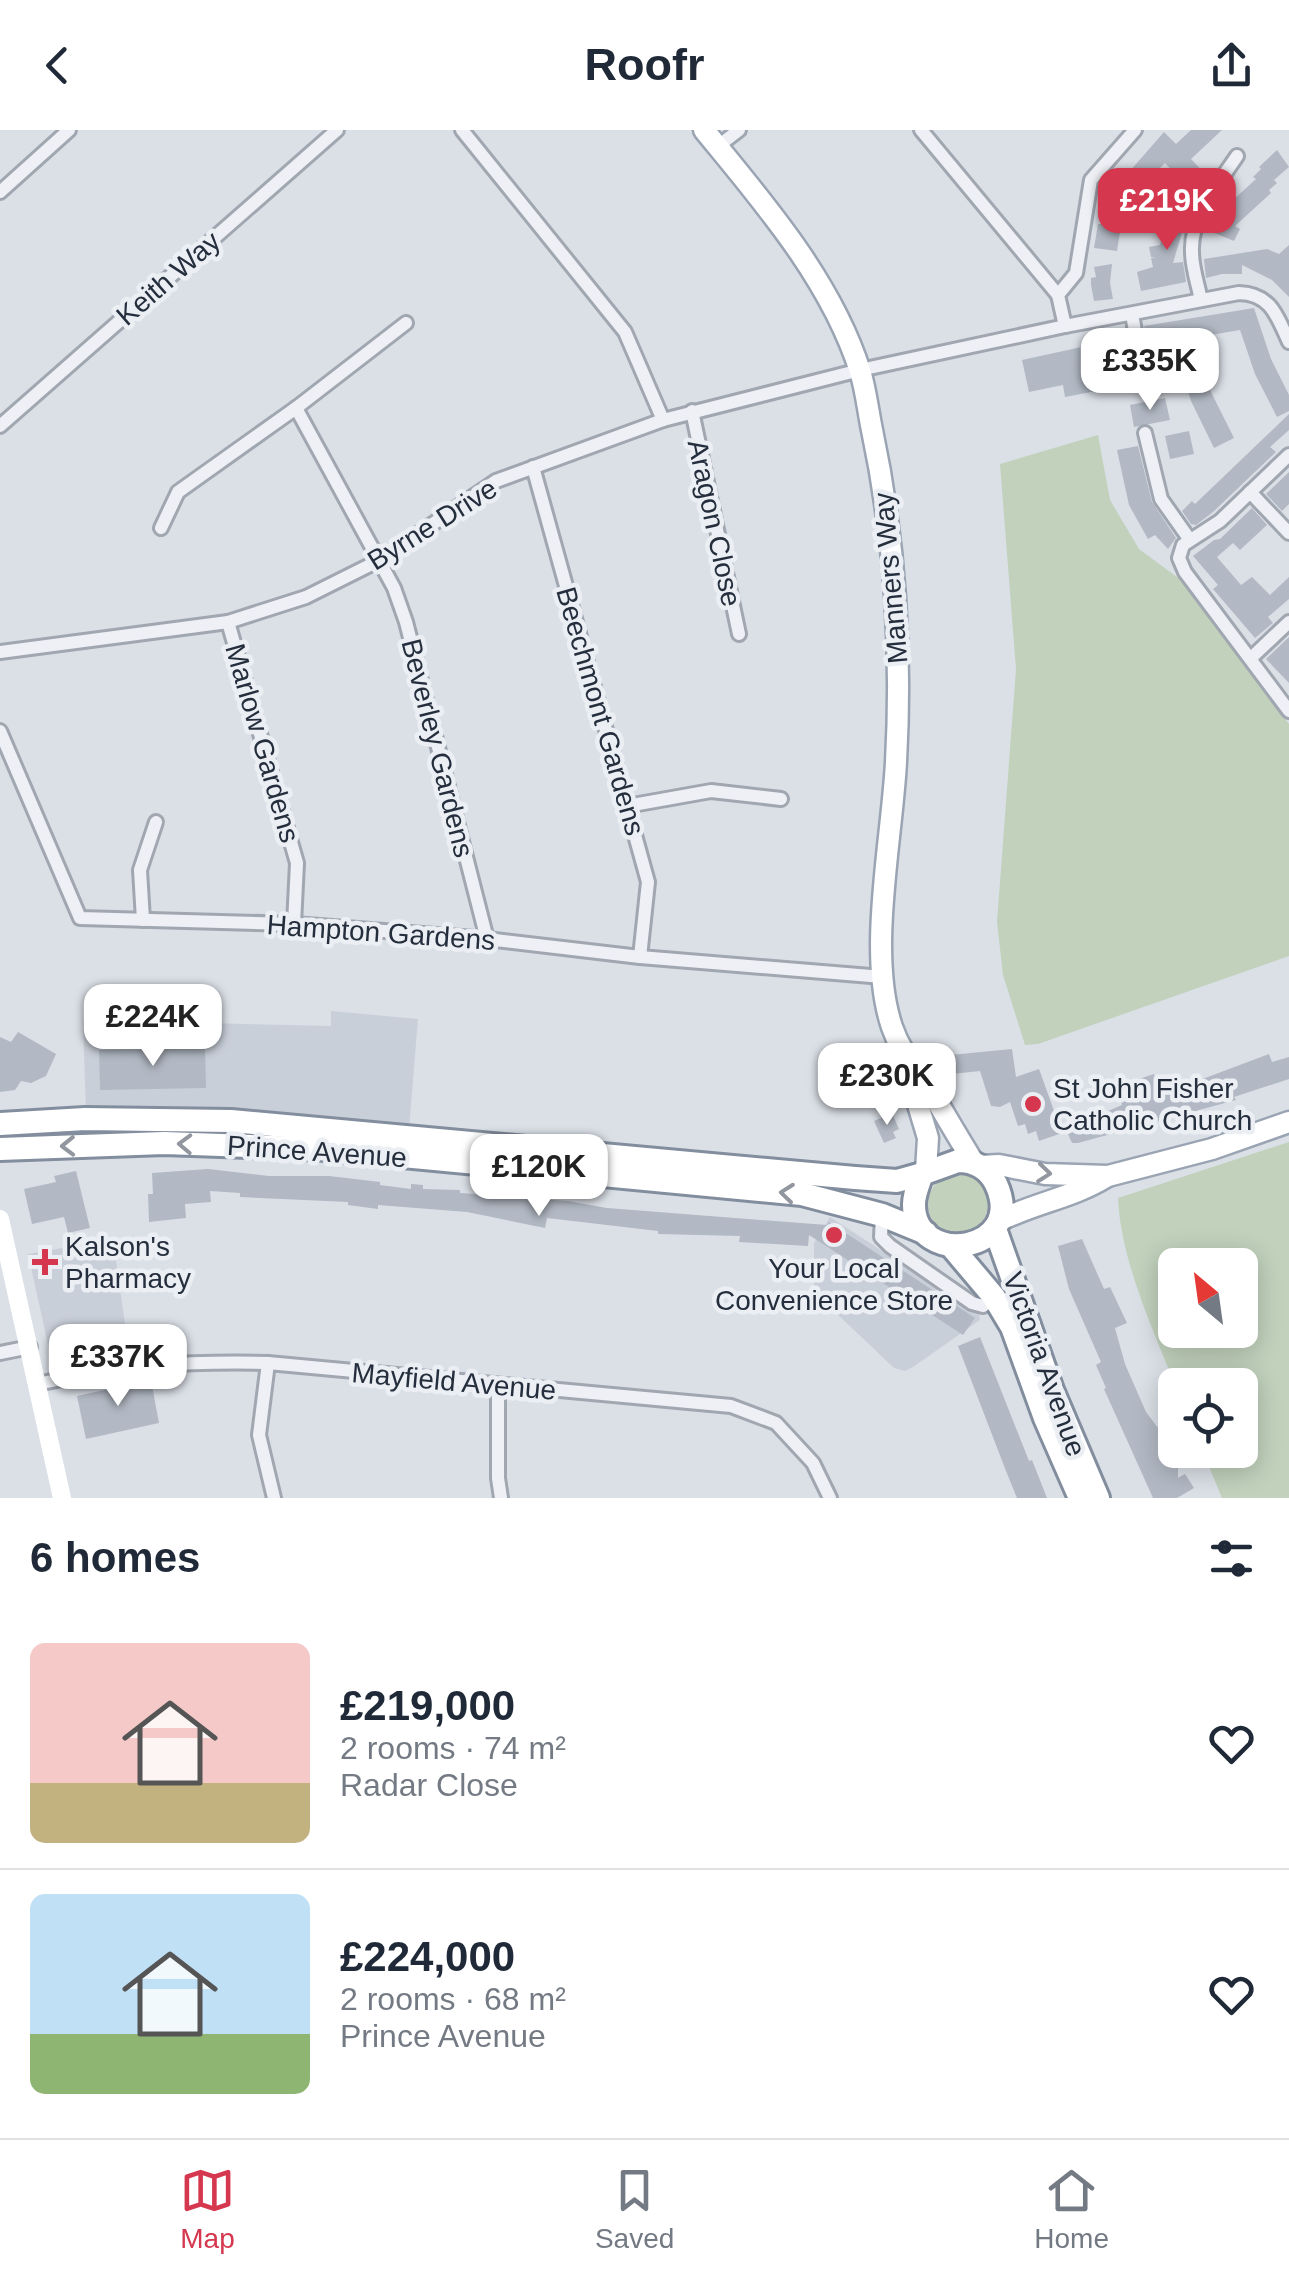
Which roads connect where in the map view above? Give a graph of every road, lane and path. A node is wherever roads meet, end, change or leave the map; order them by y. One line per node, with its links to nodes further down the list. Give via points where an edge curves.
1 (70, 130): 10 (street)
2 (337, 130): 22 (street, Keith Way)
3 (462, 130): 21 (street, via 625,332)
4 (704, 130): 8 (main road, Manners Way)
5 (739, 130): 8 (street)
6 (921, 130): 11 (street)
7 (1135, 130): 11 (street, via 1091,180 1076,273)
8 (718, 147): 17 (main road, Manners Way, via 800,253)
9 (1237, 156): 12 (street, via 1193,236)
10 (0, 192)
11 (1058, 295): 15 (street)
12 (1201, 300): 13 (street, Byrne Drive); 16 (street, Byrne Drive, via 1240,293 1264,298 1281,308)
13 (1132, 314): 15 (street, Byrne Drive); 18 (street)
14 (406, 323): 19 (street)
15 (1065, 326): 17 (street, Byrne Drive)
16 (1288, 336)
17 (860, 370): 20 (street, Byrne Drive); 45 (main road, Manners Way, via 892,548 897,644)
18 (1143, 377)
19 (296, 408): 27 (street, via 178,492); 30 (street, Beverley Gardens)
20 (692, 412): 21 (street, Byrne Drive); 33 (street, Aragon Close)
21 (663, 420): 25 (street, Byrne Drive)
22 (0, 426)
23 (1145, 433): 29 (street, via 1161,499)
24 (1289, 456): 26 (street)
25 (533, 467): 30 (street, Byrne Drive, via 496,481); 39 (street, Beechmont Gardens)
26 (1250, 492): 28 (street); 29 (street)
27 (161, 528)
28 (1289, 533)
29 (1190, 540): 35 (street, via 1180,550 1181,564)
30 (378, 561): 31 (street, Byrne Drive, via 306,597); 43 (street, Beverley Gardens, via 406,622)
31 (228, 622): 34 (street, Byrne Drive); 42 (street, Marlow Gardens, via 297,863)
32 (1289, 622): 35 (street)
33 (739, 634)
34 (0, 652)
35 (1251, 658): 36 (street)
36 (1289, 710)
37 (0, 730): 41 (street, Hampton Gardens, via 80,918)
38 (781, 800): 39 (street, via 711,791)
39 (627, 806): 44 (street, Beechmont Gardens, via 648,882)
40 (156, 822): 41 (street, via 140,870)
41 (142, 920): 42 (street, Hampton Gardens)
42 (294, 924): 43 (street, Hampton Gardens)
43 (487, 939): 44 (street, Hampton Gardens)
44 (640, 957): 45 (street, Hampton Gardens)
45 (883, 978): 46 (main road, Manners Way, via 892,1028)
46 (912, 1069): 50 (main road, Manners Way); 51 (main road, Manners Way, via 928,1138)
47 (1289, 1122): 52 (main road)
48 (0, 1124): 51 (highway, Prince Avenue, via 231,1121 854,1178 897,1181)
49 (0, 1149): 53 (highway, Prince Avenue, one-way to 49, via 802,1194 329,1149 164,1143)
50 (977, 1164): 51 (highway, via 947,1163); 52 (main road, one-way to 52); 55 (highway, via 996,1185)
51 (924, 1172): 56 (highway, via 914,1202)
52 (1108, 1176): 55 (main road)
53 (882, 1215): 56 (highway, Prince Avenue); 58 (street, via 885,1242 954,1292)
54 (0, 1220): 59 (street)
55 (997, 1225): 57 (highway, via 976,1243); 69 (highway, Victoria Avenue, via 1052,1390)
56 (926, 1233): 57 (highway)
57 (951, 1246): 58 (highway, Victoria Avenue)
58 (988, 1301): 68 (highway, Victoria Avenue, via 1012,1327)
59 (30, 1347): 60 (street); 62 (street)
60 (0, 1353)
61 (268, 1363): 62 (street, Mayfield Avenue, via 194,1361); 63 (street, Mayfield Avenue); 65 (street, via 259,1435)
62 (37, 1384): 64 (street)
63 (498, 1386): 66 (street); 67 (street, Mayfield Avenue, via 731,1406 776,1423 814,1463)
64 (62, 1498)
65 (274, 1498)
66 (501, 1498)
67 (830, 1498)
68 (1080, 1498)
69 (1098, 1498)

